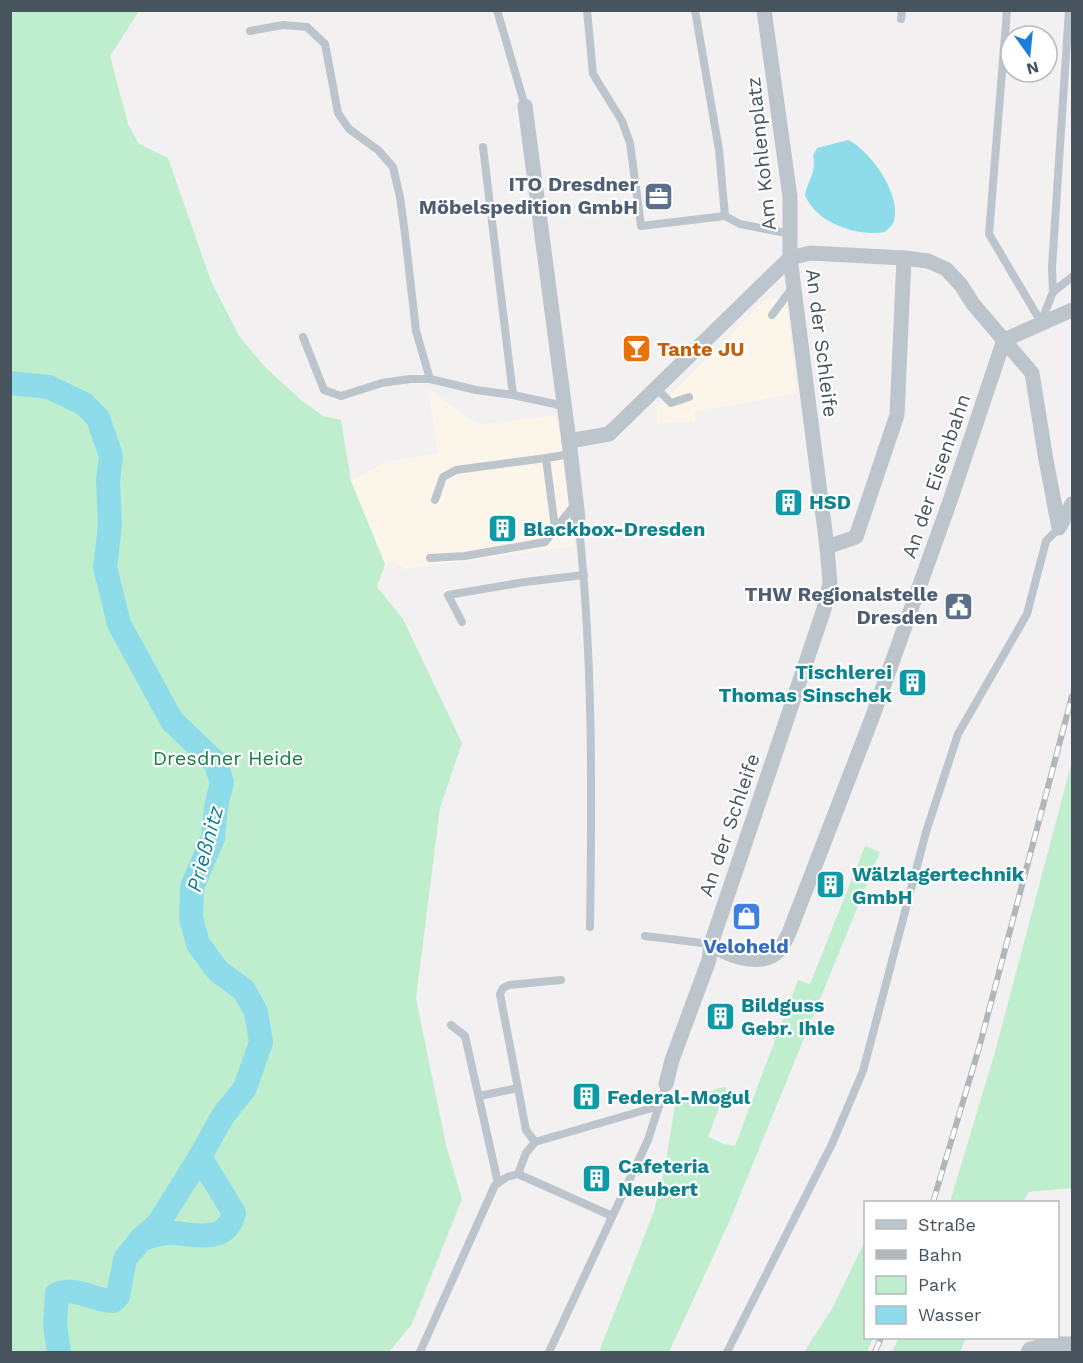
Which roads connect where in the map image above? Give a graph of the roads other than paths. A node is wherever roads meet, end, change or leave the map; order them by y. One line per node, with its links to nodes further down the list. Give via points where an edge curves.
1 (497, 10): 8 (lane)
2 (587, 10): 10 (lane, via 593,74 622,121 630,143 641,226)
3 (696, 10): 10 (lane, via 719,150)
4 (764, 10): 11 (street, Am Kohlenplatz, via 790,197)
5 (1007, 10): 19 (lane, via 989,234)
6 (1069, 10): 16 (lane)
7 (250, 31): 22 (lane, via 283,25 307,27 325,44 338,113 349,129 378,150 393,167 416,331)
8 (525, 106): 26 (street)
9 (483, 147): 24 (lane)
10 (725, 216): 11 (lane, via 740,224)
11 (791, 234): 12 (street, Am Kohlenplatz)
12 (790, 258): 13 (street, via 810,253); 15 (street, An der Schleife); 23 (street, An der Schleife)
13 (904, 258): 21 (street, via 928,261 946,269); 34 (street, via 897,415 856,537)
14 (1072, 276): 16 (lane)
15 (794, 286): 18 (lane); 34 (street, An der Schleife)
16 (1053, 292): 19 (lane)
17 (1072, 310): 19 (street)
18 (771, 315)
19 (1041, 322): 21 (street)
20 (303, 338): 22 (lane, via 324,390 341,396 382,383)
21 (1004, 340): 33 (street, via 1032,373); 40 (street, An der Eisenbahn, via 872,718 789,933 771,956 745,958 722,952)
22 (430, 379): 24 (lane)
23 (656, 388): 25 (lane, via 671,403); 27 (street, An der Schleife, via 609,434)
24 (513, 395): 26 (lane)
25 (689, 397)
26 (565, 410): 27 (street)
27 (570, 448): 28 (lane); 31 (street)
28 (546, 458): 29 (lane, via 456,470 443,477); 32 (lane)
29 (435, 500)
30 (1072, 504): 33 (street)
31 (577, 510): 32 (lane); 36 (lane)
32 (555, 528): 35 (lane, via 545,542)
33 (1059, 528): 54 (lane, via 1046,541 1027,614 958,734 926,832 863,1071 832,1144)
34 (827, 547): 40 (street, An der Schleife, via 830,583 824,609)
35 (430, 558)
36 (584, 575): 37 (lane, via 448,595); 38 (lane, via 590,708)
37 (462, 622)
38 (591, 927)
39 (645, 936): 40 (lane)
40 (711, 944): 43 (street, An der Schleife)
41 (561, 980): 44 (lane, via 509,985 500,994)
42 (451, 1025): 45 (lane, via 465,1036)
43 (666, 1084): 46 (lane)
44 (518, 1088): 45 (lane); 47 (lane, via 526,1130)
45 (479, 1096): 49 (lane)
46 (659, 1106): 47 (lane); 50 (lane, via 648,1140)
47 (535, 1142): 48 (lane)
48 (518, 1174): 49 (lane); 50 (lane)
49 (498, 1183): 52 (lane)
50 (612, 1216): 53 (lane)
51 (1072, 1344): 55 (street, via 1052,1344 1030,1349)
52 (420, 1353)
53 (549, 1353)
54 (727, 1353)
55 (1028, 1353)

